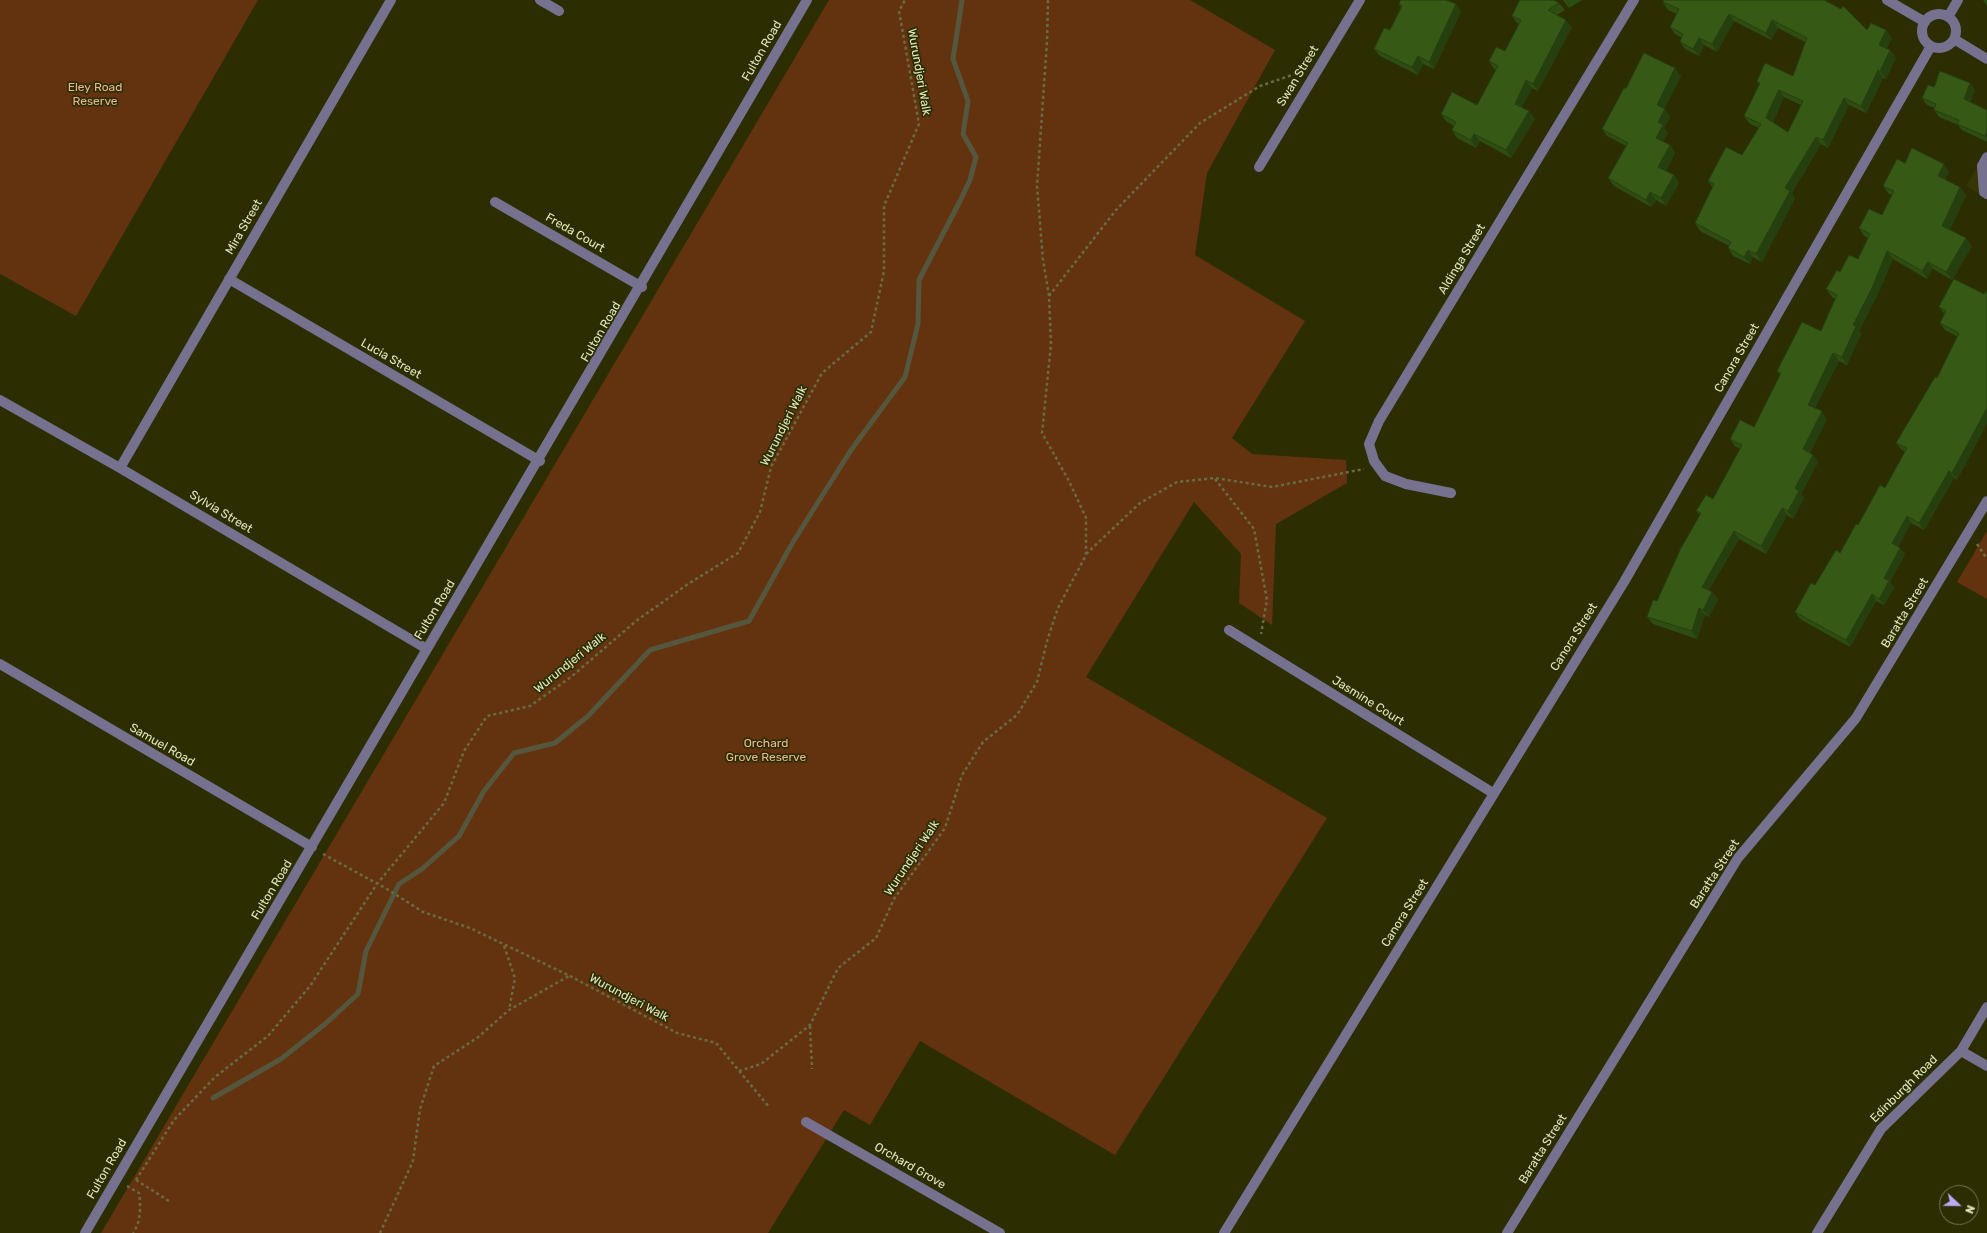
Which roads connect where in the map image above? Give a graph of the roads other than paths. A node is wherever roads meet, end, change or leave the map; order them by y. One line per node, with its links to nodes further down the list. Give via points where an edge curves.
1 (391, 0): 18 (street, Mira Street)
2 (540, 0): 8 (street)
3 (807, 0): 19 (street, Fulton Road)
4 (1360, 0): 15 (street, Swan Street)
5 (1634, 0): 23 (street, Aldinga Street, via 1379,421 1369,444 1374,462 1385,476 1406,484)
6 (1887, 0): 10 (street)
7 (1958, 0): 9 (street)
8 (559, 11)
9 (1948, 17): 10 (street, via 1938,14); 11 (street, via 1956,30)
10 (1925, 22): 12 (street, via 1924,38)
11 (1954, 39): 12 (street, via 1941,48); 13 (street)
12 (1931, 46): 28 (street, Canora Street, via 1624,582)
13 (1987, 59)
14 (1987, 157): 16 (street, via 1982,166 1984,192)
15 (1259, 167)
16 (1987, 194)
17 (495, 202): 19 (street, Freda Court)
18 (229, 279): 21 (street, Lucia Street); 22 (street, Mira Street)
19 (642, 287): 21 (street, Fulton Road)
20 (0, 400): 22 (street, Sylvia Street)
21 (540, 461): 26 (street, Fulton Road)
22 (120, 468): 26 (street, Sylvia Street)
23 (1451, 493)
24 (1987, 501): 37 (street, Baratta Street, via 1856,718 1738,858)
25 (1229, 630): 28 (street, Jasmine Court)
26 (427, 649): 29 (street, Fulton Road)
27 (0, 664): 29 (street, Samuel Road)
28 (1493, 793): 36 (street, Canora Street)
29 (312, 847): 34 (street, Fulton Road)
30 (1987, 1007): 31 (street, Edinburgh Road)
31 (1961, 1052): 32 (street); 38 (street, Edinburgh Road, via 1881,1129)
32 (1987, 1066)
33 (806, 1122): 35 (street, Orchard Grove)
34 (85, 1233)
35 (1000, 1233)
36 (1224, 1233)
37 (1507, 1233)
38 (1817, 1233)

